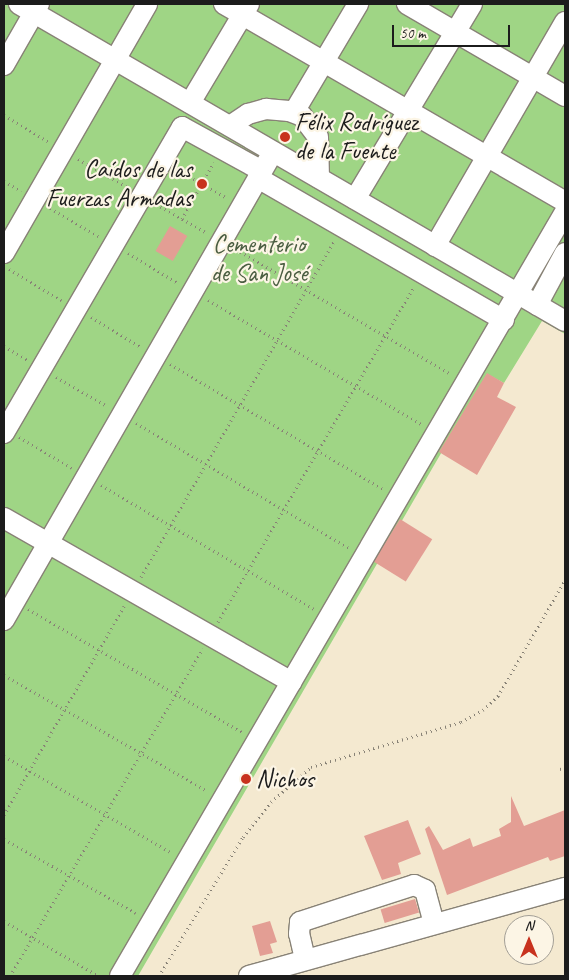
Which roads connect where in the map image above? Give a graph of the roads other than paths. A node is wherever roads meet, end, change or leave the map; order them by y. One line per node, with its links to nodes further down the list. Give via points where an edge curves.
1 (148, 4): 10 (street)
2 (224, 4): 7 (street)
3 (358, 4): 11 (street)
4 (407, 4): 9 (street)
5 (472, 4): 9 (street)
6 (31, 7): 10 (street); 12 (street)
7 (246, 9): 11 (street); 15 (street)
8 (565, 22): 13 (street)
9 (455, 32): 13 (street); 16 (street)
10 (116, 58): 15 (street); 27 (street)
11 (324, 62): 16 (street); 17 (street)
12 (4, 65)
13 (533, 77): 14 (street); 20 (street)
14 (565, 96)
15 (190, 103): 18 (street)
16 (408, 110): 20 (street); 23 (street)
17 (294, 112): 18 (street, via 258,111 237,119); 22 (street, via 308,122 318,137)
18 (230, 126): 19 (street)
19 (273, 152): 21 (street); 22 (street)
20 (487, 156): 24 (street); 26 (street)
21 (260, 175): 31 (street); 33 (street, via 221,148 182,127); 35 (street)
22 (318, 178): 23 (street)
23 (356, 199): 26 (street)
24 (565, 202)
25 (565, 212): 29 (street)
26 (435, 246): 29 (street)
27 (4, 253)
28 (565, 253): 30 (street)
29 (518, 294): 30 (street); 31 (street)
30 (537, 305): 32 (street)
31 (504, 320): 37 (street)
32 (565, 321)
33 (5, 431)
34 (4, 518): 35 (street)
35 (48, 544): 36 (street); 37 (street)
36 (4, 620)
37 (291, 682): 41 (street)
38 (565, 888): 39 (street)
39 (434, 923): 40 (street); 40 (street, via 425,890 414,885 300,922 299,934)
40 (305, 959): 42 (street)
41 (120, 976)
42 (249, 976)

